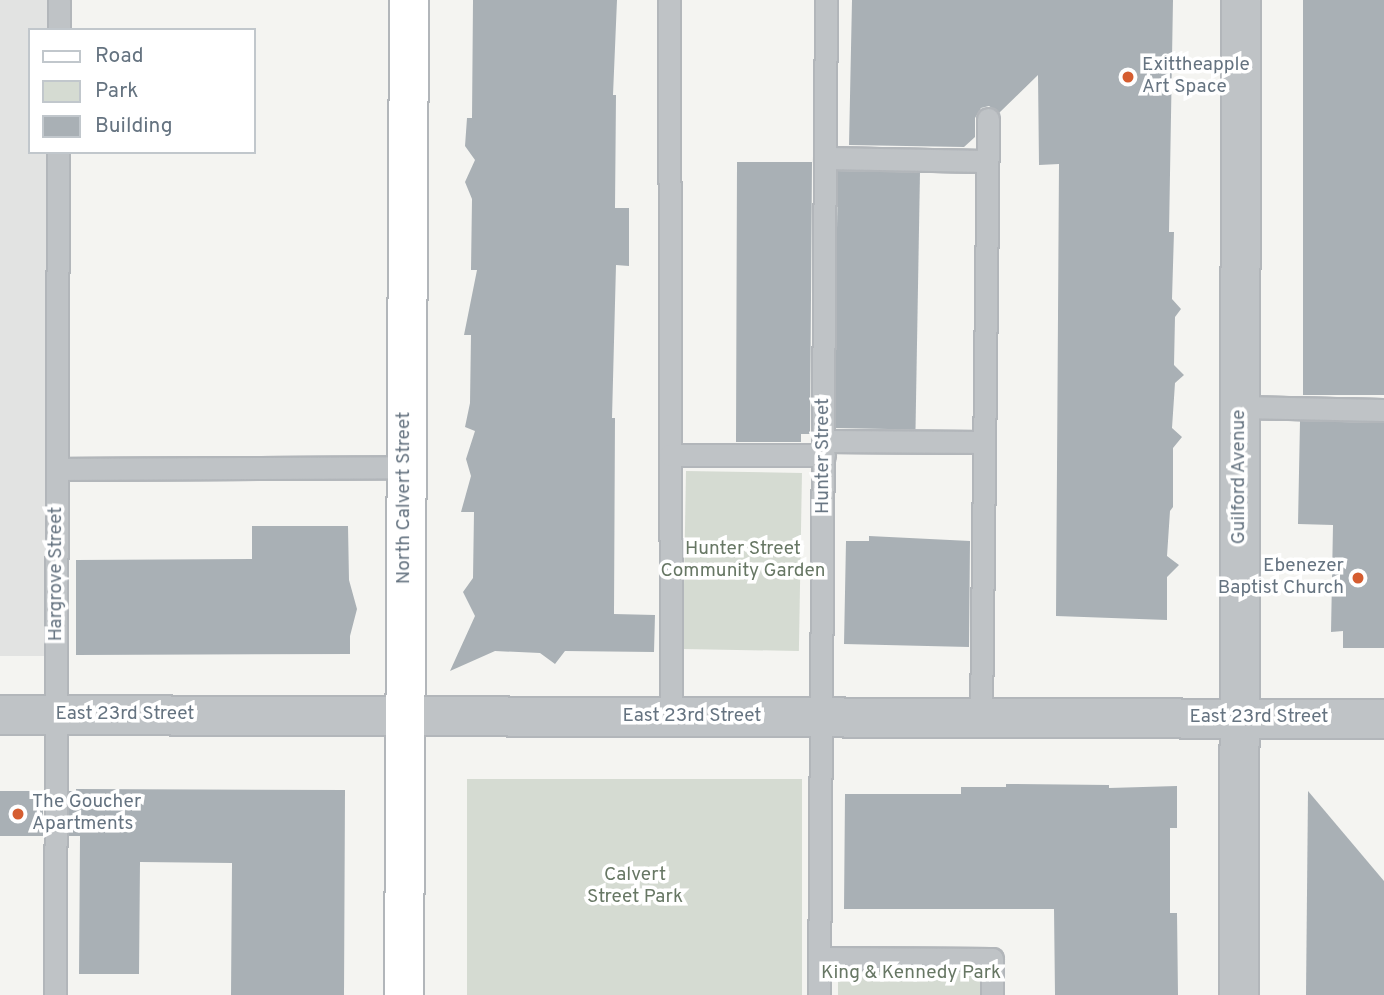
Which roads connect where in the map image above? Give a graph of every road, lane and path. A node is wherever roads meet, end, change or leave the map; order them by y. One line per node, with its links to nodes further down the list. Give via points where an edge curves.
1 (59, 0): 6 (lane)
2 (409, 0): 16 (main road, North Calvert Street)
3 (669, 0): 15 (lane)
4 (826, 0): 9 (lane, Hunter Street)
5 (1241, 0): 11 (street, Guilford Avenue)
6 (59, 28)
7 (988, 119): 10 (lane)
8 (58, 154): 17 (lane, Hargrove Street)
9 (825, 158): 10 (lane); 14 (lane, Hunter Street)
10 (987, 161): 13 (lane)
11 (1240, 407): 12 (lane); 24 (street, Guilford Avenue)
12 (1384, 410)
13 (984, 442): 14 (lane); 23 (lane)
14 (824, 448): 15 (lane); 22 (lane, Hunter Street)
15 (670, 455): 21 (lane)
16 (405, 467): 17 (lane); 20 (main road, North Calvert Street)
17 (58, 469): 19 (lane, Hargrove Street)
18 (0, 715): 19 (street, East 23rd Street)
19 (56, 715): 20 (street, East 23rd Street); 27 (lane, Hargrove Street)
20 (403, 716): 21 (street, East 23rd Street); 28 (main road, North Calvert Street)
21 (671, 717): 22 (street, East 23rd Street)
22 (823, 718): 23 (street, East 23rd Street); 26 (lane, Hunter Street)
23 (981, 718): 24 (street, East 23rd Street)
24 (1239, 718): 25 (street, East 23rd Street); 31 (street, Guilford Avenue)
25 (1384, 719)
26 (819, 958): 29 (lane, Hunter Street); 30 (lane, via 992,959)
27 (55, 995)
28 (404, 995)
29 (819, 995)
30 (992, 995)
31 (1239, 995)

